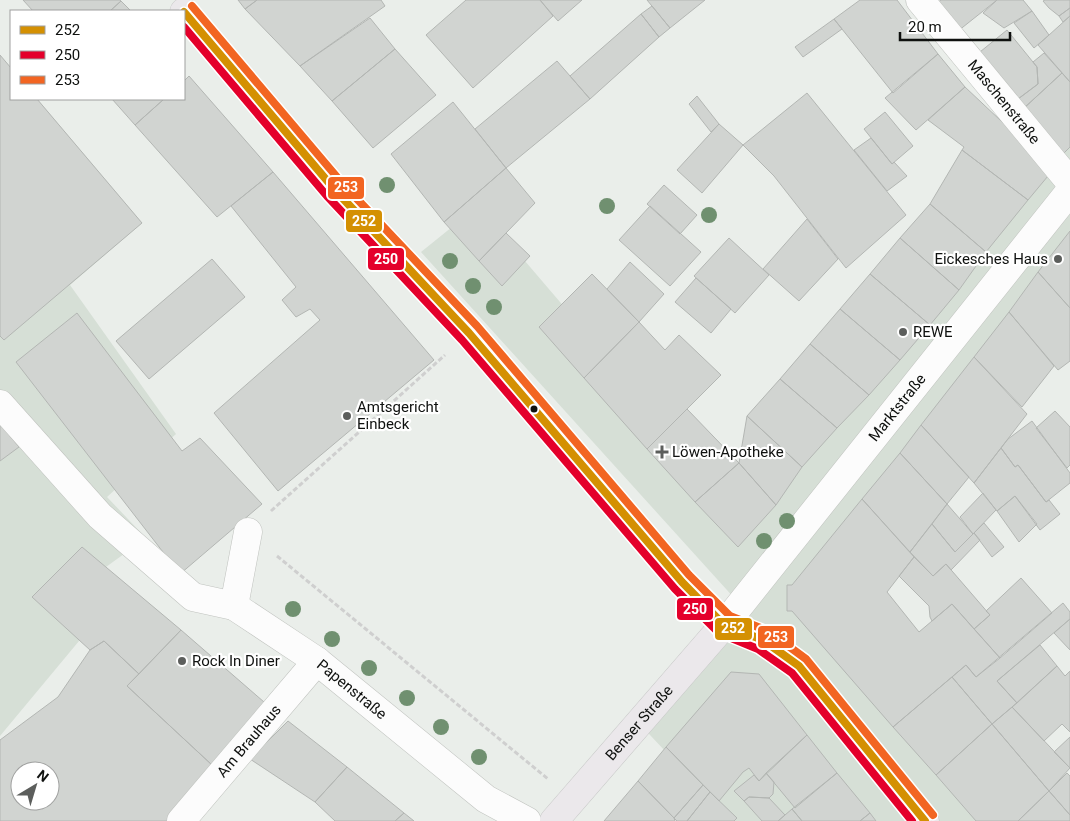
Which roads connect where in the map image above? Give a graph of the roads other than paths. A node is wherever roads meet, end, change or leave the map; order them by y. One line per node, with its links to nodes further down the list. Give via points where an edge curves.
1 (174, 0): 3 (main road)
2 (920, 0): 5 (street, Maschenstraße)
3 (183, 10)
4 (185, 12): 10 (main road, via 335,190 470,333 647,542)
5 (1070, 182)
6 (1070, 191): 10 (street, Marktstraße)
7 (0, 404): 9 (street, via 100,516 193,597)
8 (248, 532): 9 (street)
9 (234, 606): 11 (street, Papenstraße)
10 (724, 625): 14 (main road, Benser Straße); 15 (main road, via 762,640 799,666)
11 (317, 661): 12 (street, Am Brauhaus); 13 (street, Papenstraße, via 486,799)
12 (181, 821)
13 (527, 821)
14 (554, 821)
15 (925, 821)

